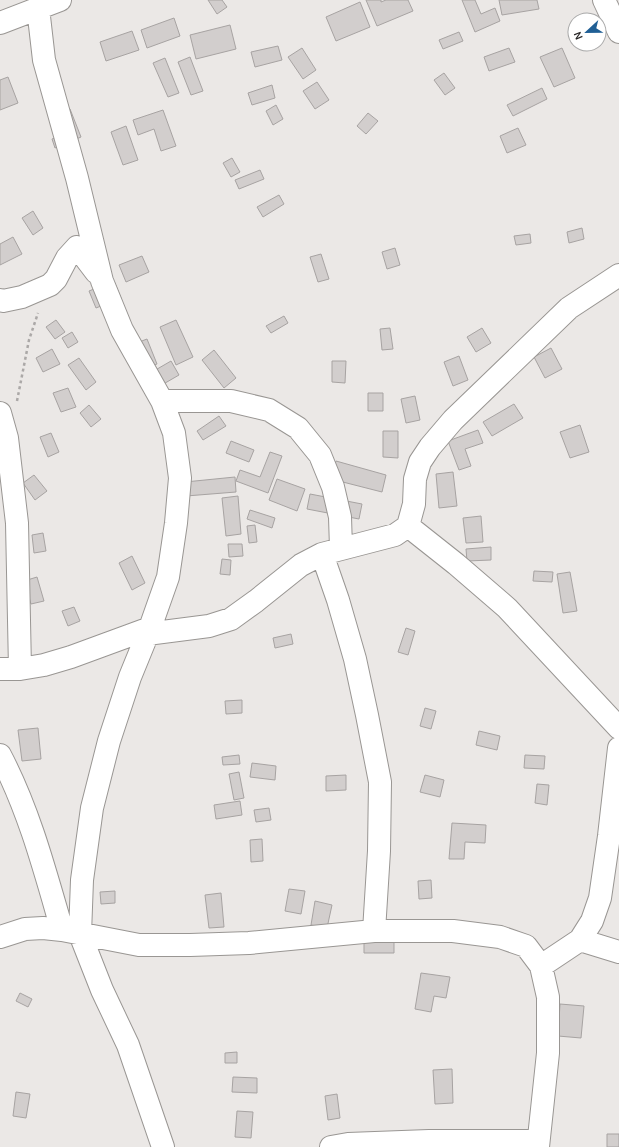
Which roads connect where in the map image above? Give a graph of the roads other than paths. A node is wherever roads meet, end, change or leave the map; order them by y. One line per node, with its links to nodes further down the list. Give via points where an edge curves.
1 (60, 0): 3 (street)
2 (604, 0): 5 (street)
3 (38, 8): 4 (street); 7 (street, via 44,60)
4 (0, 22)
5 (619, 32)
6 (619, 275): 11 (street, via 569,308 453,420 430,447 420,462)
7 (102, 281): 8 (street, via 77,247 50,285 22,297); 9 (street, via 122,330)
8 (0, 300)
9 (162, 400): 12 (street, via 231,401 269,410 298,428 320,455 334,487 340,517); 13 (street, via 174,433 180,478 168,577)
10 (8, 410): 14 (street, via 7,438 17,523)
11 (408, 526): 12 (street, via 395,535); 15 (street, via 507,608)
12 (332, 551): 13 (street, via 301,564 231,619 209,626); 19 (street, via 338,600 355,659 380,782)
13 (149, 631): 14 (street, via 44,665); 20 (street, via 130,677 109,741 92,808 82,880)
14 (10, 669)
15 (619, 728)
16 (619, 748): 17 (street)
17 (619, 752): 22 (street, via 600,898 592,922)
18 (0, 755): 20 (street, via 16,788)
19 (374, 930): 20 (street, via 249,943 190,946 139,944); 24 (street, via 453,931 500,937 526,946)
20 (71, 932): 21 (street, via 43,928 25,929); 27 (street, via 128,1045)
21 (0, 937)
22 (580, 940): 23 (street); 24 (street)
23 (619, 952)
24 (541, 966): 25 (street, via 548,997 548,1046)
25 (538, 1144): 26 (street, via 429,1141)
26 (343, 1146)
27 (163, 1147)

